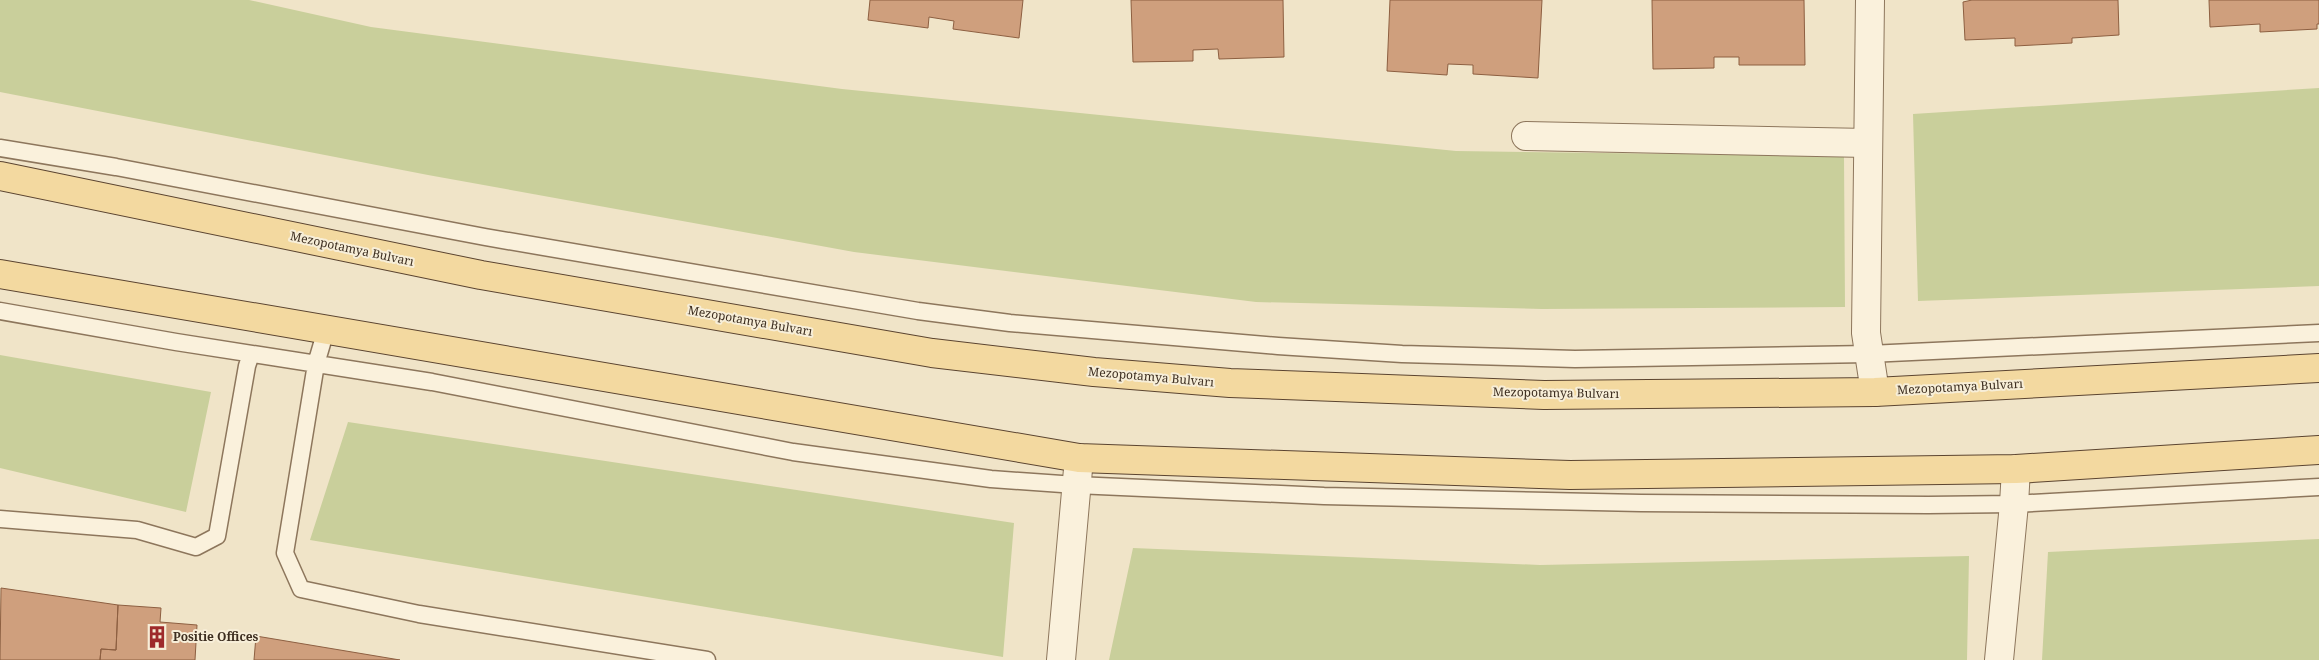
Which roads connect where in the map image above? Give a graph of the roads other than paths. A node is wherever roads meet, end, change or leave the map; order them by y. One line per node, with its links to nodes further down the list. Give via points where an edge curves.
1 (1870, 0): 3 (street)
2 (1526, 136): 3 (street)
3 (1868, 143): 11 (street, via 1866,334)
4 (0, 148): 11 (lane, via 783,289 1010,323 1402,354 1575,359)
5 (0, 176): 14 (main road, Mezopotamya Bulvarı, via 491,277 932,352 1094,372 1230,383 1544,395)
6 (0, 274): 8 (main road)
7 (0, 311): 10 (lane)
8 (326, 330): 12 (lane); 16 (main road)
9 (2319, 333): 11 (lane)
10 (251, 354): 12 (lane); 21 (lane, via 217,536 196,547 137,530)
11 (1869, 354): 14 (street)
12 (316, 364): 18 (lane, via 432,382 793,452 991,479); 22 (lane, via 285,553 301,588 419,614)
13 (2319, 368): 14 (main road, Mezopotamya Bulvarı)
14 (1874, 392)
15 (2319, 450): 17 (main road)
16 (1079, 458): 17 (main road, via 1570,475); 18 (street)
17 (2016, 469): 20 (street)
18 (1076, 485): 20 (lane, via 1334,497 1651,503); 23 (street)
19 (2319, 487): 20 (lane)
20 (2014, 504): 24 (street)
21 (0, 519)
22 (707, 660)
23 (1061, 660)
24 (1999, 660)

